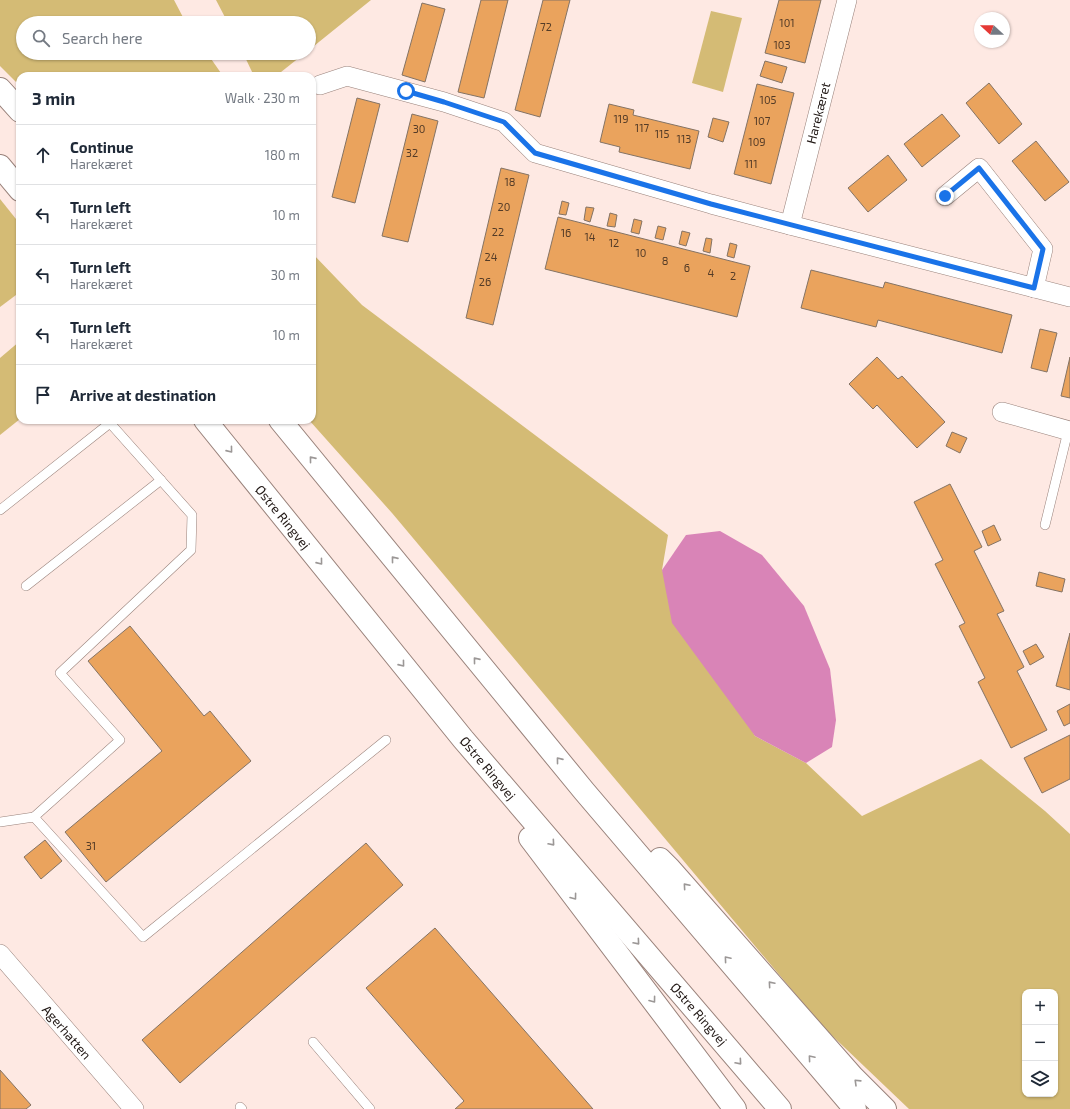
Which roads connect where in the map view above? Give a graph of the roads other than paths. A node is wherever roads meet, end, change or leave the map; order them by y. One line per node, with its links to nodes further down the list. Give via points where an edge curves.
1 (847, 0): 8 (street, Harekæret)
2 (320, 85): 8 (street, via 347,76 444,102 504,122 535,153)
3 (0, 89): 4 (main road)
4 (16, 107)
5 (0, 166): 6 (main road)
6 (16, 185)
7 (945, 196): 9 (street, via 979,168 1043,249)
8 (790, 225): 9 (street)
9 (1034, 288): 10 (street)
10 (1070, 297)
11 (1002, 412): 16 (street)
12 (109, 424): 18 (lane)
13 (111, 424): 17 (lane)
14 (208, 424): 21 (main road, Østre Ringvej, one-way to 21)
15 (283, 424): 23 (main road, one-way to 15)
16 (1069, 431): 19 (lane)
17 (161, 480): 20 (lane); 24 (lane, via 192,515 191,550 60,673 120,740)
18 (0, 510)
19 (1045, 525)
20 (26, 586)
21 (463, 739): 30 (main road, one-way to 30, via 527,834); 31 (main road, Østre Ringvej, one-way to 31)
22 (386, 740): 24 (lane, via 143,937)
23 (584, 790): 32 (main road, one-way to 23); 33 (main road, one-way to 23, via 852,1076 669,868)
24 (34, 817): 25 (lane)
25 (0, 822)
26 (0, 954): 28 (street, Agerhatten)
27 (313, 1042): 29 (lane)
28 (134, 1109)
29 (370, 1109)
30 (735, 1109)
31 (780, 1109)
32 (854, 1109)
33 (885, 1109)

